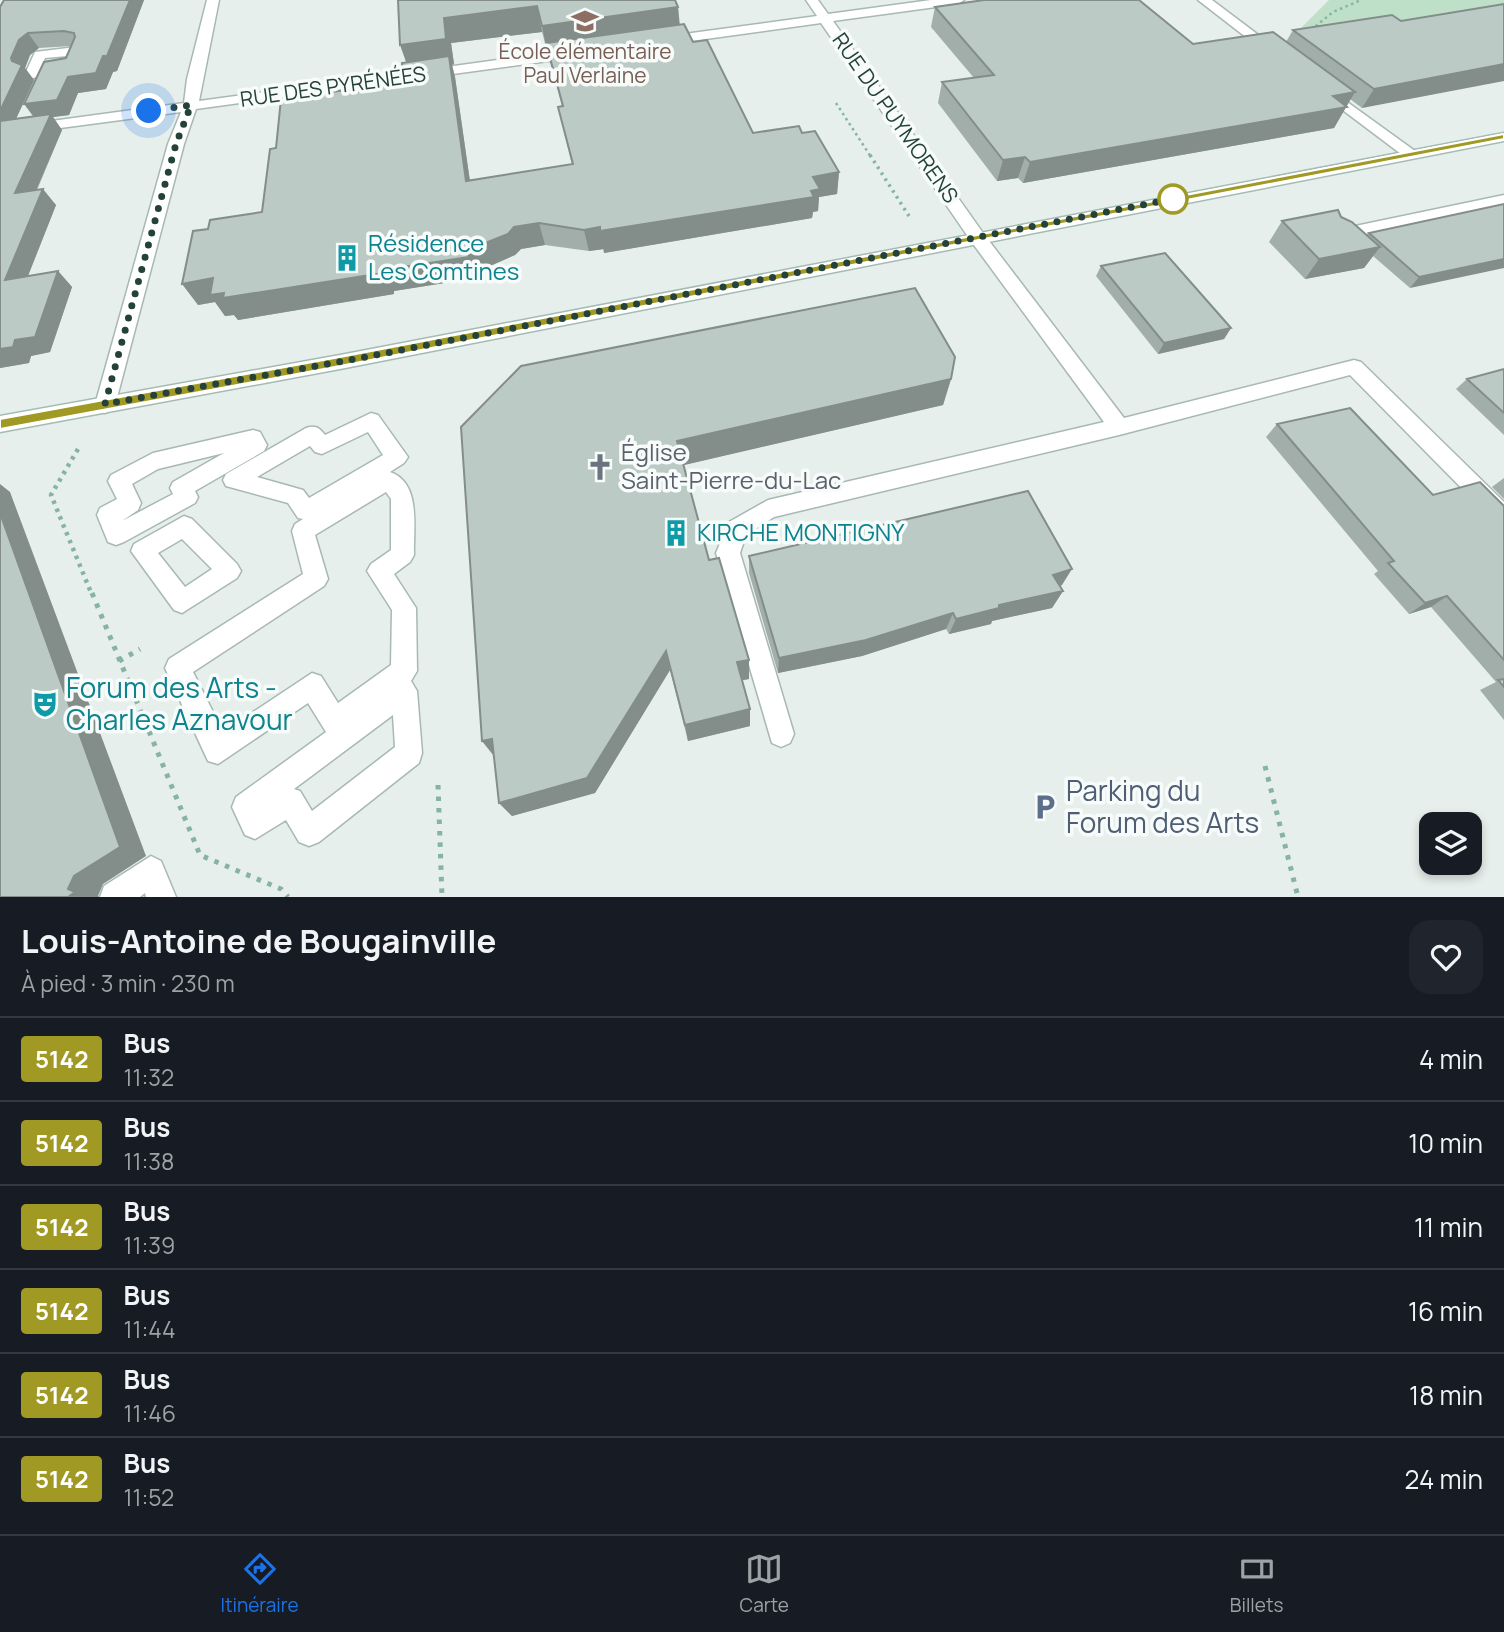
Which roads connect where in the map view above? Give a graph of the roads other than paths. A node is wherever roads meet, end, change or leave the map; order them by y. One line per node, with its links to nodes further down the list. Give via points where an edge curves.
1 (214, 0): 12 (street)
2 (812, 0): 5 (street, RUE DU PUYMORENS)
3 (958, 0): 5 (street)
4 (1204, 0): 8 (street)
5 (824, 18): 6 (street); 20 (street, RUE DU PUYMORENS)
6 (644, 43)
7 (590, 51): 12 (street, RUE DES PYRÉNÉES)
8 (1288, 63)
9 (48, 71): 11 (street)
10 (1310, 79): 17 (street)
11 (38, 93)
12 (191, 105): 14 (street, RUE DES PYRÉNÉES); 21 (street, via 176,144)
13 (30, 112): 14 (street)
14 (22, 129): 15 (street, RUE DES PYRÉNÉES)
15 (0, 132)
16 (1504, 137): 17 (street)
17 (1410, 154): 20 (street)
18 (1504, 200): 19 (street)
19 (1336, 235)
20 (977, 237): 21 (street); 24 (street, RUE DU PUYMORENS)
21 (105, 404): 23 (street)
22 (371, 421): 22 (street, via 322,446 313,434 234,480 295,496 306,511 397,457)
23 (0, 424)
24 (1119, 427): 25 (street, via 1354,367); 28 (street, via 768,509 737,529 728,553)
25 (1504, 516)
26 (116, 535): 26 (street, via 187,497 181,488 257,445 253,438 153,462 119,481 130,503 108,515)
27 (404, 691): 27 (street, via 246,807 255,825 290,801 309,832 409,752)
28 (781, 734)
29 (218, 751): 29 (street, via 312,685 334,722 404,671 404,608 379,571 402,555 402,496 388,480 303,531 316,579 178,668)
30 (115, 897): 31 (street, via 151,872)
31 (161, 897)

